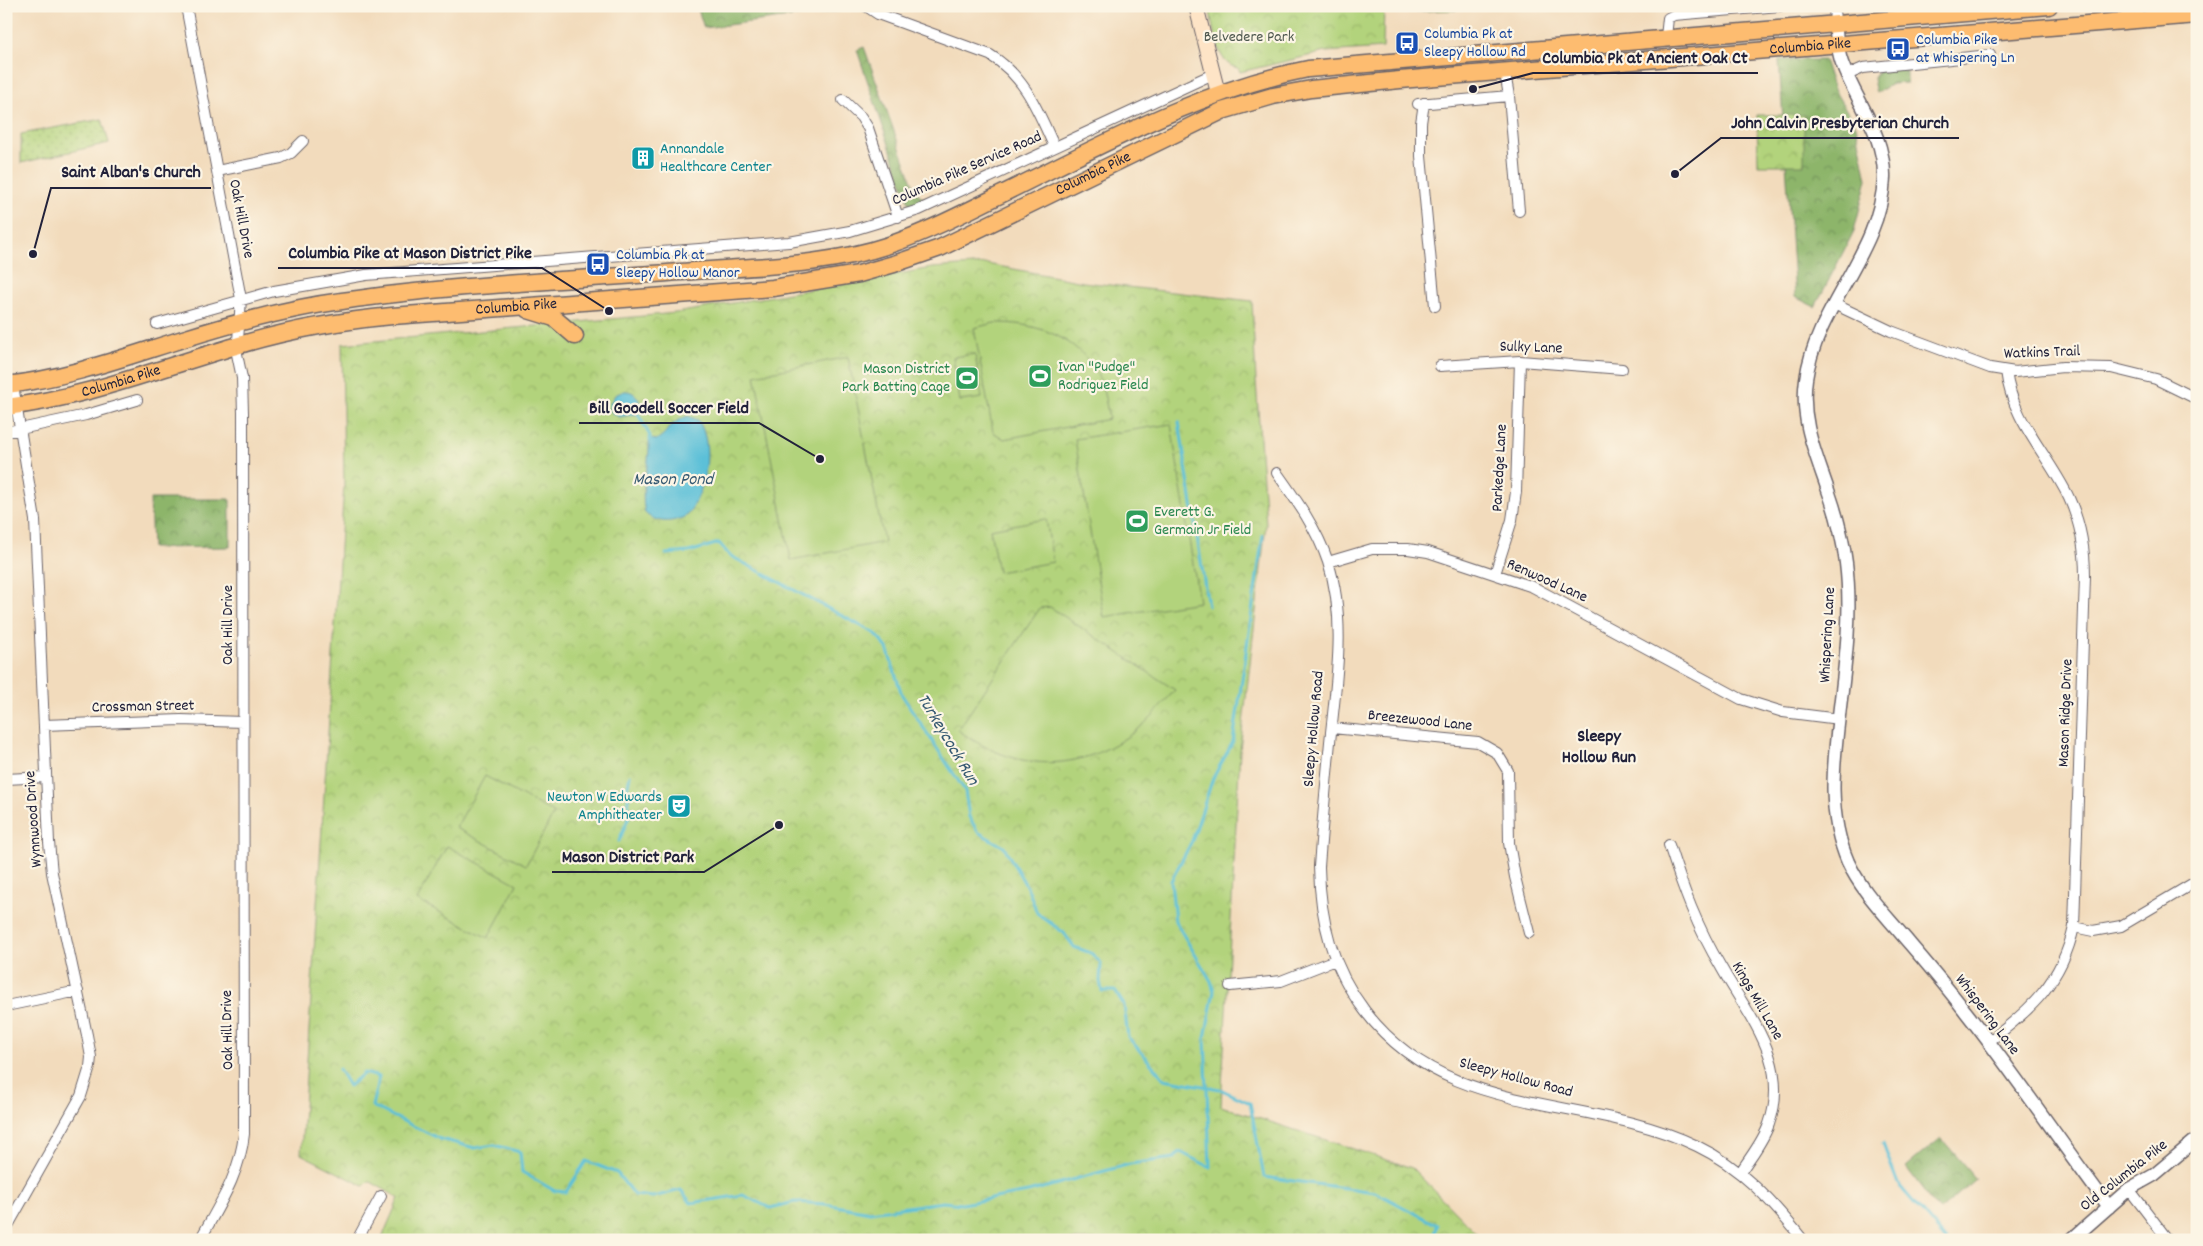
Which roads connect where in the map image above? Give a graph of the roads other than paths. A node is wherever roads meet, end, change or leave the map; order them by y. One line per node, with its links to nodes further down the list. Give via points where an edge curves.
1 (186, 6): 21 (street, Oak Hill Drive)
2 (866, 6): 20 (street, via 878,14 990,54 1002,62 1025,87)
3 (1196, 6): 13 (main road)
4 (1780, 6): 9 (street, via 1674,15 1668,18)
5 (1834, 6): 8 (street, Whispering Lane)
6 (2049, 6): 8 (main road, Columbia Pike)
7 (2197, 15): 10 (main road, Columbia Pike)
8 (1836, 24): 9 (main road, Columbia Pike); 10 (street, Whispering Lane)
9 (1666, 37): 15 (main road, Columbia Pike, via 1343,65 1285,74)
10 (1837, 44): 12 (main road, Columbia Pike); 14 (street, Whispering Lane)
11 (1990, 56): 14 (street, via 1863,68)
12 (1504, 72): 16 (street); 18 (main road, Columbia Pike, via 1311,89)
13 (1213, 74): 15 (main road); 20 (street, Columbia Pike Service Road)
14 (1847, 76): 25 (street, Whispering Lane, via 1876,135 1882,155 1883,192 1873,226)
15 (1218, 93): 18 (main road); 29 (main road, Columbia Pike, via 931,228 852,255 770,267 388,295 311,306)
16 (1509, 96): 22 (street); 26 (street, via 1420,104 1421,156)
17 (843, 100): 23 (street, via 868,128)
18 (1222, 111): 27 (main road, Columbia Pike, via 940,248 894,264 773,288)
19 (303, 141): 21 (street, via 291,154 281,158)
20 (1054, 146): 23 (street, Columbia Pike Service Road)
21 (217, 171): 24 (street, Oak Hill Drive)
22 (1519, 211)
23 (898, 217): 24 (street, Columbia Pike Service Road, via 850,231 789,242 366,275)
24 (241, 299): 28 (street, Columbia Pike Service Road); 29 (street, Oak Hill Drive)
25 (1834, 304): 35 (street, Watkins Trail, via 1970,362); 45 (street, Whispering Lane, via 1810,359 1804,401 1809,441 1840,529 1846,568 1848,632)
26 (1435, 306)
27 (514, 307): 30 (main road, via 554,318); 31 (main road, Columbia Pike, via 355,320)
28 (157, 324)
29 (239, 324): 31 (street, Oak Hill Drive); 36 (main road, Columbia Pike, via 71,374)
30 (575, 336)
31 (237, 345): 39 (main road, Columbia Pike, via 104,387); 46 (street, Oak Hill Drive, via 243,413)
32 (1520, 361): 33 (street, Sulky Lane); 34 (street, Sulky Lane); 44 (street, Parkedge Lane, via 1516,492 1509,530)
33 (1440, 366)
34 (1622, 370)
35 (2006, 371): 37 (street, Watkins Trail, via 2111,368 2156,379); 53 (street, Mason Ridge Drive, via 2015,409 2069,498 2082,538 2085,561)
36 (10, 385): 39 (street, Wynnwood Drive)
37 (2197, 399)
38 (137, 400): 40 (street)
39 (12, 407): 40 (street, Wynnwood Drive)
40 (21, 430): 41 (street); 47 (street, Wynnwood Drive, via 35,520)
41 (6, 432)
42 (1277, 473): 43 (street, via 1307,516)
43 (1328, 562): 44 (street, Renwood Lane, via 1372,549 1408,549 1428,552); 48 (street, Sleepy Hollow Road, via 1339,620)
44 (1494, 574): 45 (street, Renwood Lane, via 1560,600 1740,699 1783,712)
45 (1839, 719): 59 (street, Whispering Lane, via 1832,803 1849,863 1869,896)
46 (243, 722): 47 (street, Crossman Street, via 181,720); 66 (street, Oak Hill Drive, via 244,1134 233,1179)
47 (44, 724): 49 (street, Wynnwood Drive)
48 (1332, 728): 54 (street, Breezewood Lane, via 1478,742 1497,752 1508,771 1510,842); 55 (street, Sleepy Hollow Road, via 1319,867 1324,923)
49 (46, 777): 50 (street); 57 (street, Wynnwood Drive, via 52,872)
50 (6, 779)
51 (1669, 845): 61 (street, Kings Mill Lane, via 1687,903 1701,933 1764,1038 1775,1072 1775,1105 1769,1125)
52 (2197, 881): 53 (street, via 2121,926 2094,931)
53 (2074, 927): 59 (street, Mason Ridge Drive, via 2066,955 2048,987 2020,1019)
54 (1529, 933)
55 (1335, 960): 56 (street, via 1281,981); 61 (street, Sleepy Hollow Road, via 1373,1022 1406,1053 1448,1078 1495,1094 1672,1135 1698,1146)
56 (1230, 986)
57 (78, 991): 58 (street); 65 (street, Wynnwood Drive, via 91,1056 86,1085)
58 (6, 1006)
59 (1988, 1042): 64 (street, Whispering Lane)
60 (2197, 1139): 62 (street, Old Columbia Pike, via 2154,1174)
61 (1740, 1173): 68 (street, Sleepy Hollow Road, via 1774,1204)
62 (2129, 1189): 64 (street, Old Columbia Pike); 70 (street)
63 (381, 1196): 67 (street)
64 (2108, 1207): 69 (street, Old Columbia Pike)
65 (6, 1229)
66 (200, 1240)
67 (357, 1240)
68 (1803, 1240)
69 (2071, 1240)
70 (2168, 1240)

